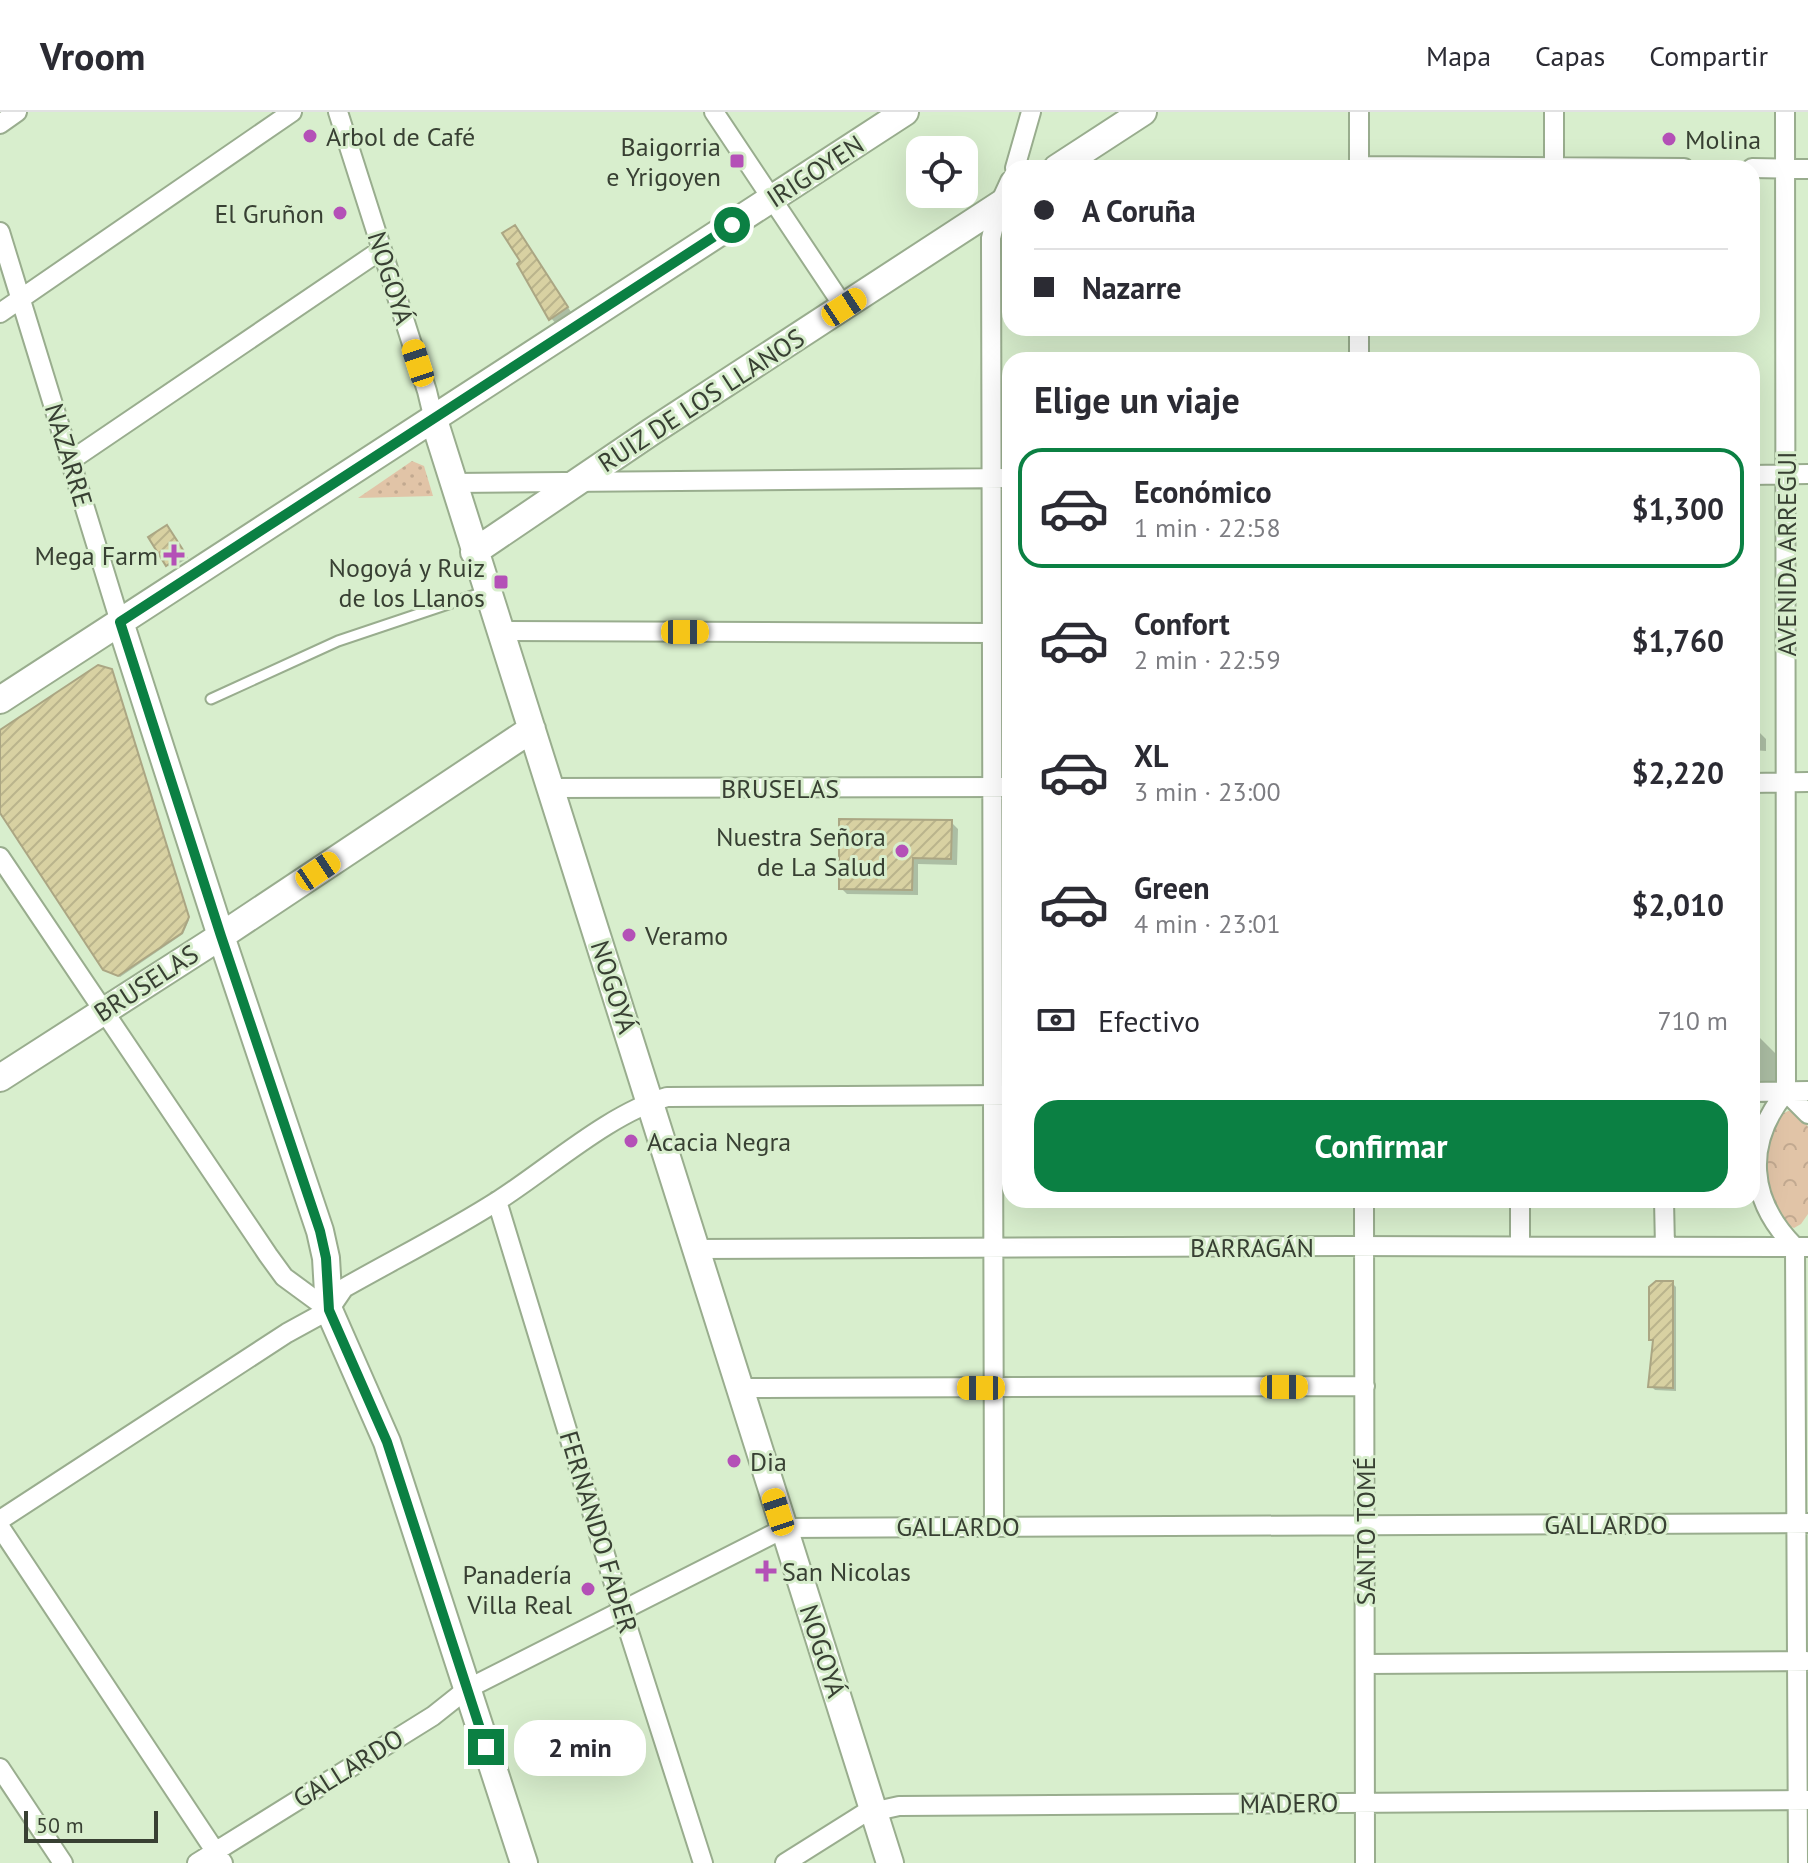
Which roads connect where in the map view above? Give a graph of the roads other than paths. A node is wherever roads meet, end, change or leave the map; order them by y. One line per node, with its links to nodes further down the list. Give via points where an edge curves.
1 (17, 112): 11 (street)
2 (292, 112): 24 (street)
3 (338, 112): 23 (street, NOGOYÁ)
4 (714, 112): 19 (street)
5 (905, 112): 19 (street, IRIGOYEN)
6 (1031, 112): 12 (street)
7 (1143, 112): 13 (street)
8 (1359, 112): 14 (street)
9 (1554, 112): 15 (street)
10 (1785, 112): 17 (street, AVENIDA ARREGUI)
11 (0, 124)
12 (1017, 160)
13 (1069, 160)
14 (1359, 160)
15 (1554, 160)
16 (1760, 168): 17 (street)
17 (1786, 169): 18 (street); 29 (street, AVENIDA ARREGUI)
18 (1808, 169)
19 (771, 199): 25 (street); 27 (street, IRIGOYEN)
20 (1002, 203): 25 (street, RUIZ DE LOS LLANOS)
21 (1002, 208): 32 (street, via 991,238)
22 (0, 232): 24 (street, NAZARRE)
23 (381, 250): 27 (street, NOGOYÁ); 28 (street)
24 (21, 298): 26 (street); 28 (street, NAZARRE)
25 (844, 307): 33 (street, RUIZ DE LOS LLANOS)
26 (0, 313)
27 (434, 420): 34 (street, NOGOYÁ); 37 (street, IRIGOYEN)
28 (70, 461): 37 (street, NAZARRE)
29 (1786, 474): 30 (street); 31 (street); 45 (street, AVENIDA ARREGUI)
30 (1808, 474)
31 (1760, 475)
32 (1001, 478): 33 (street); 39 (street)
33 (577, 481): 34 (street); 35 (street, RUIZ DE LOS LLANOS)
34 (453, 483): 35 (street, NOGOYÁ)
35 (474, 552): 36 (street, NOGOYÁ)
36 (487, 590): 38 (street, NOGOYÁ); 40 (lane, via 338,641)
37 (120, 622): 41 (street, IRIGOYEN); 49 (street, NAZARRE)
38 (500, 631): 39 (street); 42 (street, NOGOYÁ)
39 (992, 633): 46 (street)
40 (211, 699)
41 (0, 700)
42 (532, 729): 47 (street, NOGOYÁ); 49 (street, BRUSELAS)
43 (1808, 782): 45 (street)
44 (1760, 783): 45 (street)
45 (1786, 783): 54 (street, AVENIDA ARREGUI)
46 (1001, 787): 47 (street, BRUSELAS); 55 (street)
47 (551, 788): 56 (street, NOGOYÁ)
48 (0, 857): 50 (street)
49 (221, 936): 50 (street, BRUSELAS); 71 (street, NAZARRE, via 320,1231)
50 (103, 1011): 51 (street, BRUSELAS); 71 (street, via 284,1277)
51 (0, 1078)
52 (1808, 1091): 54 (street)
53 (1760, 1092): 54 (street)
54 (1786, 1092): 57 (street); 58 (street, via 1765,1123)
55 (1002, 1095): 56 (street, via 667,1097); 69 (street)
56 (651, 1102): 60 (street); 70 (street, NOGOYÁ)
57 (1808, 1114)
58 (1760, 1146)
59 (1760, 1186): 68 (street, via 1770,1217)
60 (497, 1201): 71 (street, via 344,1288); 82 (street, FERNANDO FADER)
61 (1364, 1208): 65 (street, SANTO TOMÉ)
62 (1520, 1208): 66 (street)
63 (1664, 1208): 67 (street)
64 (1808, 1231): 68 (street)
65 (1365, 1246): 66 (street, BARRAGÁN); 69 (street, BARRAGÁN); 73 (street, SANTO TOMÉ)
66 (1520, 1246): 67 (street, BARRAGÁN)
67 (1665, 1247): 68 (street, BARRAGÁN)
68 (1801, 1247): 72 (street)
69 (994, 1248): 70 (street, BARRAGÁN); 75 (street)
70 (695, 1249): 74 (street, NOGOYÁ)
71 (329, 1310): 76 (street); 85 (street, NAZARRE, via 387,1442)
72 (1802, 1384): 77 (street)
73 (1365, 1386): 75 (street); 78 (street, SANTO TOMÉ)
74 (739, 1388): 75 (street); 81 (street, NOGOYÁ)
75 (995, 1388): 79 (street)
76 (0, 1520)
77 (1802, 1523): 78 (street, GALLARDO); 83 (street)
78 (1365, 1524): 79 (street, GALLARDO); 84 (street, SANTO TOMÉ)
79 (994, 1526): 81 (street, GALLARDO)
80 (0, 1527): 90 (street)
81 (785, 1528): 82 (street, GALLARDO); 89 (street, NOGOYÁ)
82 (622, 1610): 85 (street, GALLARDO); 94 (street, FERNANDO FADER)
83 (1803, 1661): 84 (street); 87 (street)
84 (1365, 1664): 88 (street, SANTO TOMÉ)
85 (467, 1689): 90 (street, GALLARDO); 93 (street, NAZARRE)
86 (0, 1768): 91 (street)
87 (1803, 1800): 88 (street, MADERO); 98 (street)
88 (1365, 1802): 89 (street, MADERO); 97 (street, SANTO TOMÉ)
89 (873, 1810): 95 (street, MADERO); 96 (street, NOGOYÁ)
90 (219, 1857): 92 (street, GALLARDO)
91 (63, 1863)
92 (197, 1863)
93 (524, 1863)
94 (703, 1863)
95 (785, 1863)
96 (890, 1863)
97 (1365, 1863)
98 (1798, 1863)

